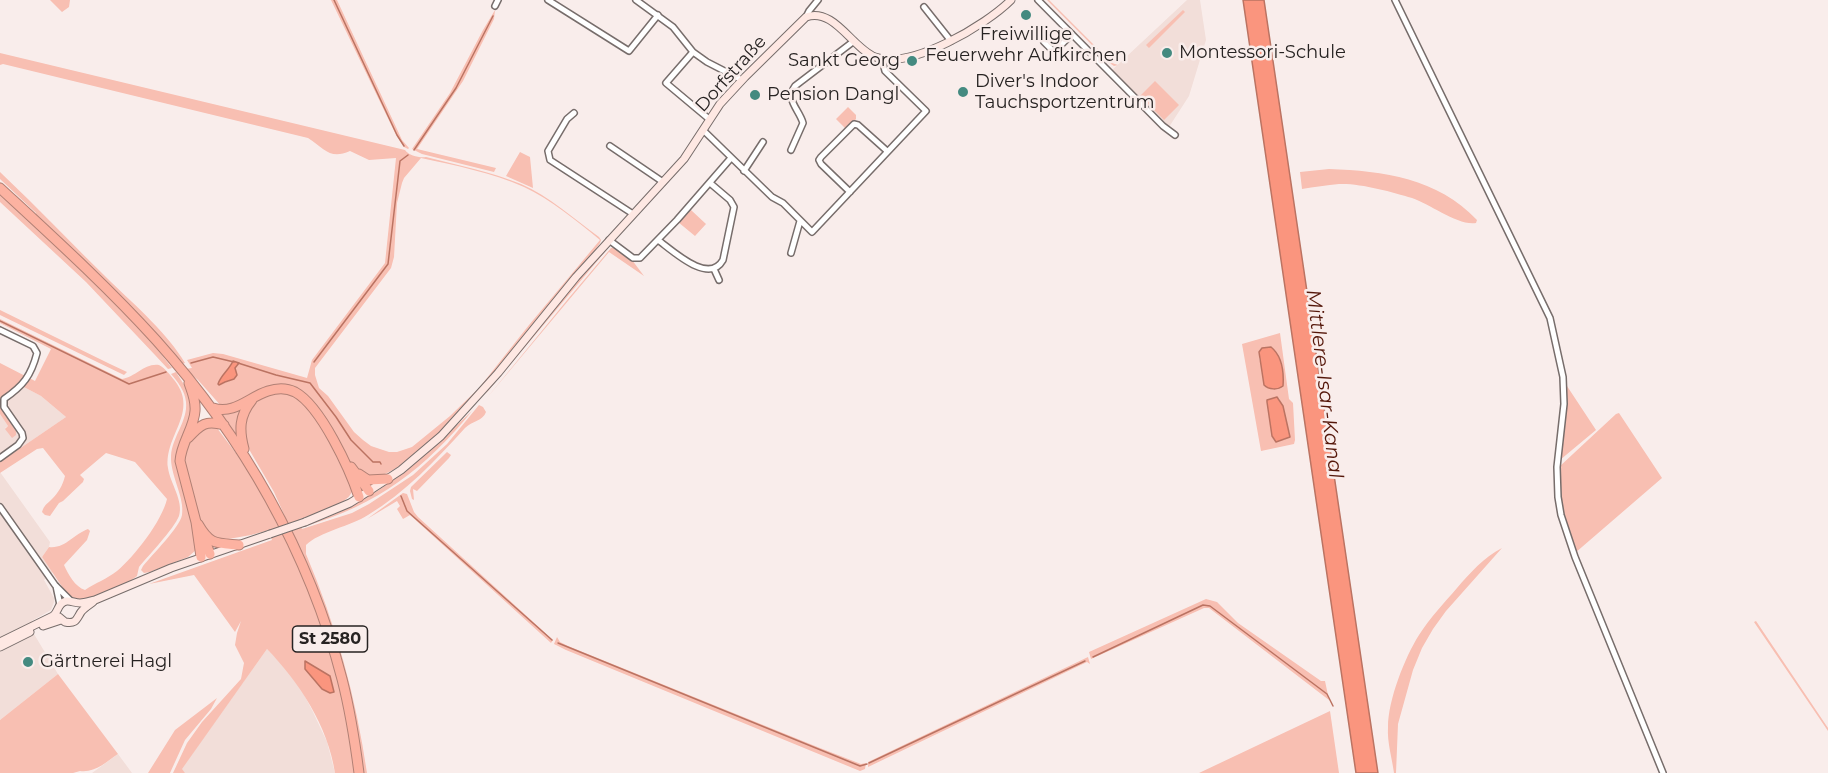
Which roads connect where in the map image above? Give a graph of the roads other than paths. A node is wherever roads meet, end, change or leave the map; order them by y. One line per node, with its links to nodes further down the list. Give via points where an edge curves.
1 (548, 0): 9 (street, via 629,51)
2 (636, 0): 9 (street)
3 (1011, 0): 13 (street, via 986,22)
4 (1038, 0): 11 (street)
5 (1395, 0): 65 (street, via 1550,318 1563,377 1557,467 1561,515)
6 (817, 1): 8 (street); 10 (street)
7 (924, 6): 13 (street)
8 (815, 14): 10 (street, Dorfstraße); 12 (street, via 828,19)
9 (658, 15): 15 (street)
10 (806, 17): 17 (street, Dorfstraße)
11 (1072, 34): 14 (street, via 1054,52); 21 (street)
12 (854, 41): 16 (street); 24 (street, via 792,90 790,98 803,123)
13 (951, 41): 16 (street, via 909,56)
14 (1044, 42)
15 (693, 52): 17 (street); 19 (street, via 666,83)
16 (882, 59): 25 (street, via 885,71 926,111)
17 (742, 80): 19 (street, Dorfstraße)
18 (574, 113): 32 (street, via 548,151 550,160)
19 (709, 119): 20 (street, Dorfstraße)
20 (703, 130): 26 (street); 28 (street, Dorfstraße)
21 (1175, 135)
22 (763, 142): 27 (street)
23 (609, 146): 28 (street)
24 (791, 150)
25 (887, 151): 31 (street); 31 (street, via 855,124 819,160)
26 (731, 158): 27 (street); 29 (street)
27 (744, 171): 33 (street)
28 (663, 182): 32 (street, Dorfstraße)
29 (710, 183): 35 (street); 37 (street, via 734,207 723,260)
30 (0, 188): 40 (highway, St 2580, via 106,287)
31 (850, 192): 33 (street, via 812,232)
32 (633, 214): 34 (street, Dorfstraße)
33 (800, 221): 36 (street)
34 (609, 240): 35 (street, via 638,259); 49 (street, Dorfstraße, via 454,424)
35 (658, 240): 37 (street, via 691,263)
36 (791, 253)
37 (714, 269): 38 (street)
38 (719, 280)
39 (0, 330): 45 (street, via 33,346 37,353 24,383 2,403 23,438)
40 (185, 374): 42 (highway, St 2580); 44 (highway, St 2580, via 195,410)
41 (255, 397): 42 (highway, via 228,411); 46 (highway, St 2580, via 241,422); 47 (highway, via 279,388 300,396)
42 (213, 408): 43 (highway, St 2580)
43 (224, 425): 44 (highway, via 206,423); 46 (highway, St 2580)
44 (184, 442): 53 (highway, St 2580, via 181,467)
45 (0, 458)
46 (247, 460): 64 (highway, St 2580, via 296,551 322,614 343,682)
47 (345, 460): 48 (highway); 51 (highway)
48 (356, 472): 49 (highway, via 368,480); 50 (highway)
49 (388, 479): 50 (street, Dorfstraße)
50 (369, 491): 51 (street, Dorfstraße)
51 (359, 497): 55 (street, Dorfstraße, bridge, via 304,522)
52 (0, 507): 57 (street)
53 (196, 522): 54 (highway, St 2580); 56 (highway, St 2580)
54 (203, 533): 55 (highway, via 214,542); 56 (highway, St 2580)
55 (239, 544): 56 (street, Dorfstraße)
56 (205, 556): 58 (street, Dorfstraße)
57 (56, 585): 59 (street); 60 (street)
58 (95, 600): 59 (street); 61 (street)
59 (73, 601): 60 (street); 61 (street)
60 (60, 612): 61 (street, via 65,622 73,622); 62 (street); 63 (street)
61 (81, 613)
62 (0, 642)
63 (0, 647)
64 (359, 773)
65 (1663, 773)

